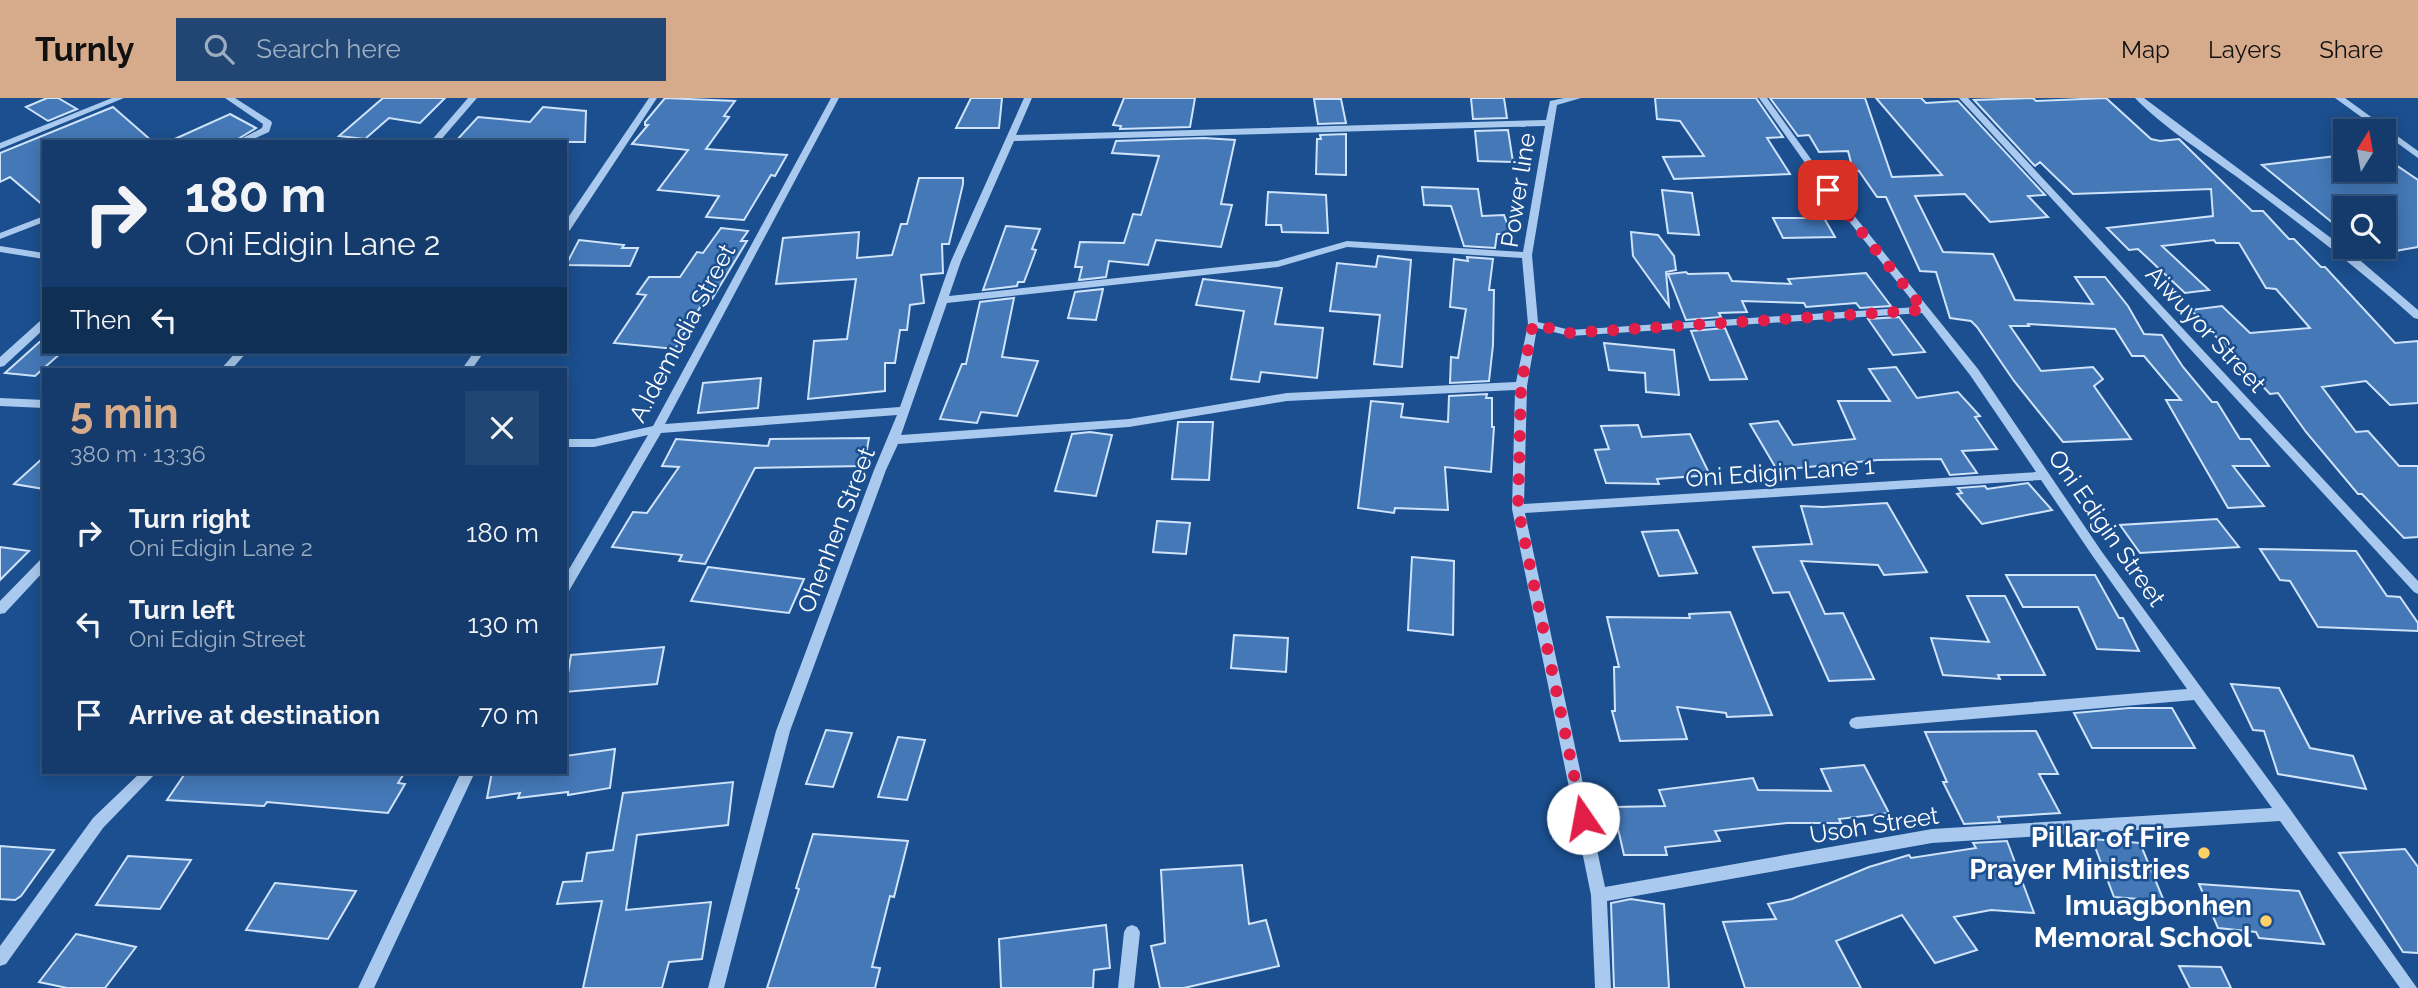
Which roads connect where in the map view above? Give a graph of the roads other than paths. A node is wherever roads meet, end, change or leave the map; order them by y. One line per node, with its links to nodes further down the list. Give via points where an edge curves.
1 (120, 98): 17 (street)
2 (229, 98): 15 (street, via 268,123 266,130)
3 (473, 98): 16 (street)
4 (653, 98): 20 (street)
5 (835, 98): 37 (street, A.Idemudia Street)
6 (1028, 98): 14 (street, Ohenhen Street)
7 (1577, 98): 12 (street)
8 (1763, 98): 26 (street, Oni Edigin Street, via 1828,190)
9 (1963, 98): 44 (street, Aiwuyor Street)
10 (2139, 98): 27 (street, via 2316,231)
11 (2339, 98): 18 (street)
12 (1552, 101): 13 (street, Power line)
13 (1550, 123): 14 (street); 23 (street, Power line)
14 (1012, 138): 25 (street, Ohenhen Street)
15 (244, 140)
16 (436, 140)
17 (0, 146)
18 (2418, 155)
19 (42, 220): 21 (street)
20 (567, 227)
21 (0, 236)
22 (0, 249): 24 (street)
23 (1527, 255): 25 (street, via 1347,244 1278,264); 28 (street, Power line)
24 (42, 256)
25 (942, 300): 36 (street, Ohenhen Street)
26 (1924, 310): 28 (street, via 1570,333); 40 (street, Oni Edigin Street, via 1974,372)
27 (2418, 316)
28 (1533, 324): 33 (street, Power line)
29 (42, 325): 31 (street)
30 (240, 354): 32 (street)
31 (0, 363)
32 (227, 368)
33 (1521, 386): 38 (street, via 1286,397 1129,423); 41 (street, Power line)
34 (0, 402): 35 (street)
35 (42, 404)
36 (904, 411): 37 (street); 38 (street, Ohenhen Street)
37 (657, 429): 39 (street, via 594,443); 43 (street, A.Idemudia Street)
38 (894, 440): 55 (street, Ohenhen Street, via 783,731)
39 (567, 443)
40 (2045, 476): 41 (street, Oni Edigin Lane 1); 46 (street, Oni Edigin Street)
41 (1518, 509): 51 (street, Power line)
42 (42, 565): 45 (street)
43 (567, 584)
44 (2418, 589)
45 (0, 609)
46 (2199, 694): 47 (street); 50 (street, Oni Edigin Street)
47 (1856, 723)
48 (148, 774): 53 (street, via 98,823)
49 (467, 774): 54 (street)
50 (2285, 814): 51 (street, Usoh Street, via 1932,836); 58 (street, Oni Edigin Street)
51 (1599, 895): 57 (street, Power line)
52 (1132, 932): 56 (street)
53 (0, 959)
54 (366, 988)
55 (716, 988)
56 (1126, 988)
57 (1603, 988)
58 (2410, 988)

